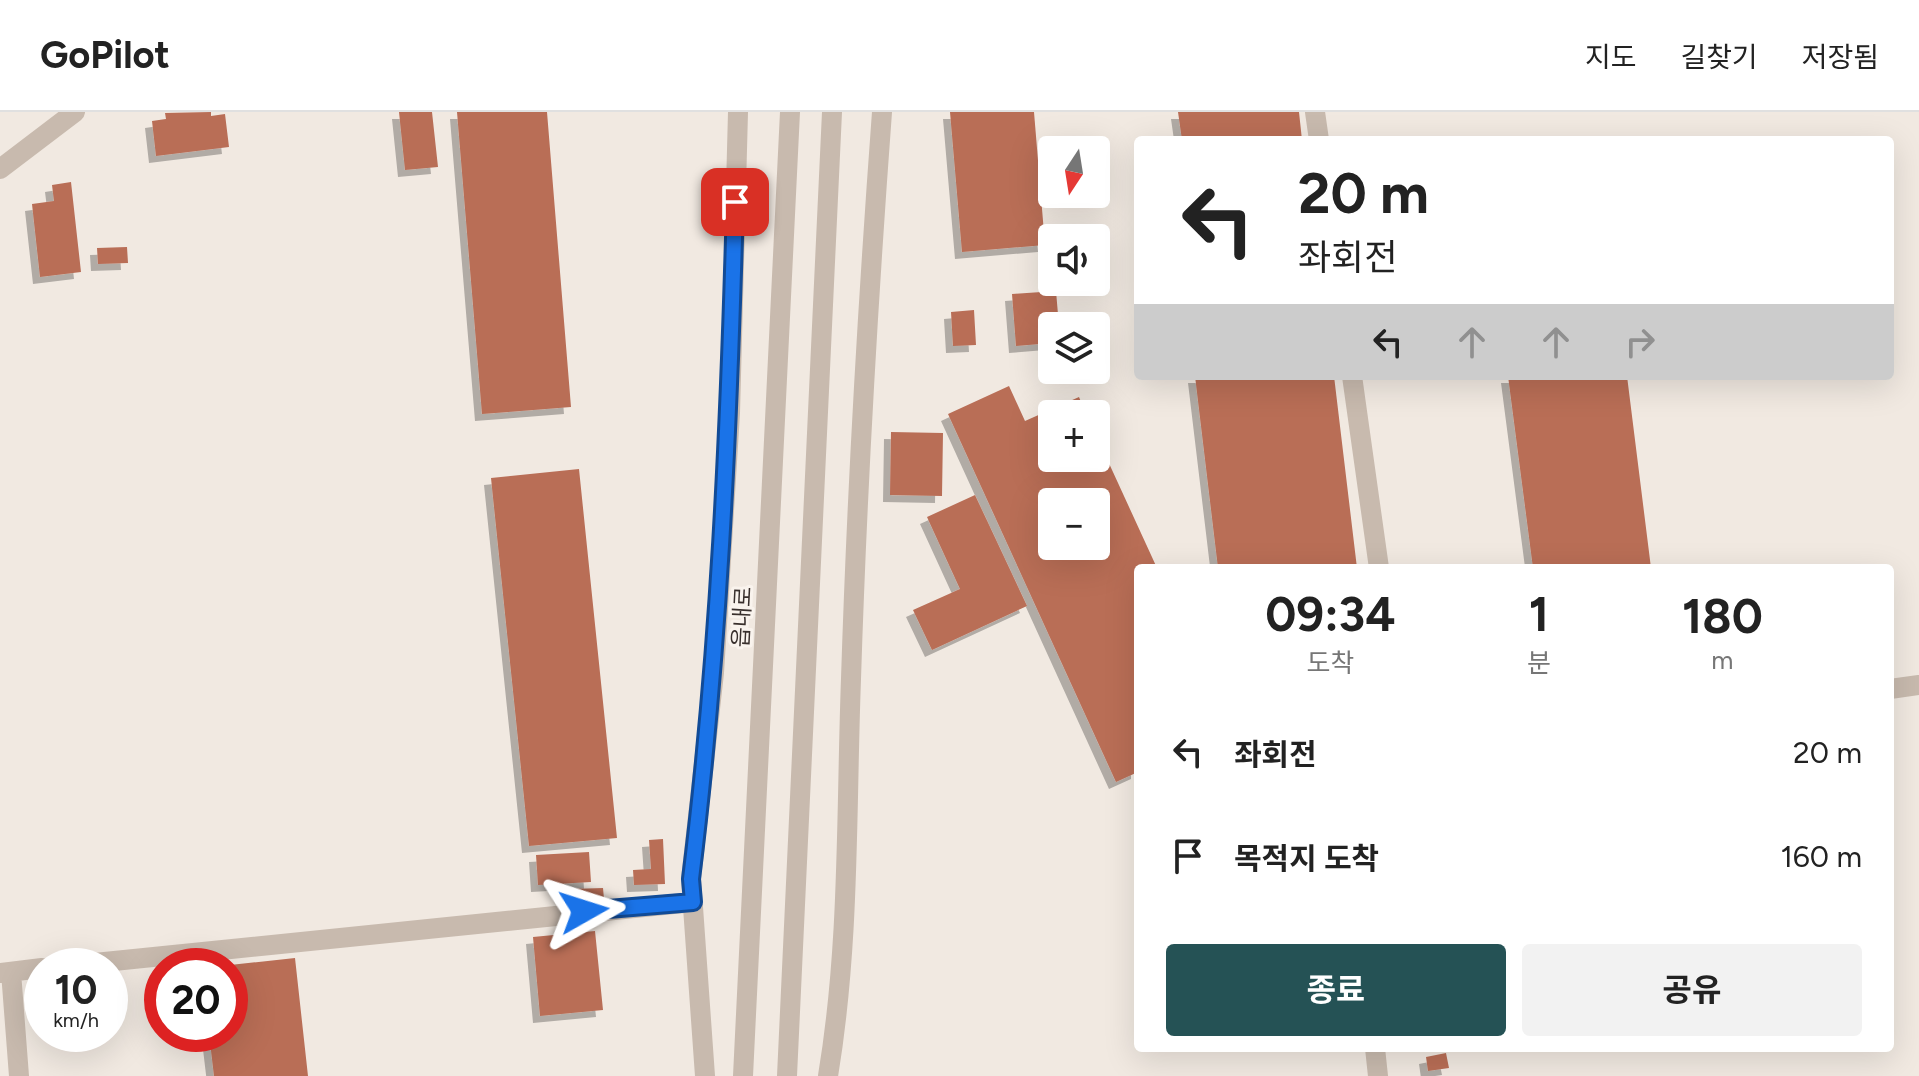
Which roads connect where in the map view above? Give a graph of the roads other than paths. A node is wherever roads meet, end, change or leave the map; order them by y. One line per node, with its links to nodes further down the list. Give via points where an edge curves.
1 (75, 112): 8 (street)
2 (738, 112): 13 (street, via 730,413)
3 (790, 112): 19 (street, 읍내로)
4 (832, 112): 20 (street)
5 (882, 112): 21 (street, via 857,495 848,892)
6 (1315, 112): 7 (street)
7 (1318, 136)
8 (0, 169)
9 (1353, 380): 10 (street)
10 (1378, 564)
11 (1919, 685): 12 (street)
12 (1894, 688)
13 (693, 902): 14 (street); 18 (street)
14 (128, 960)
15 (5, 972): 17 (street)
16 (1375, 1052): 22 (street)
17 (19, 1076)
18 (705, 1076)
19 (743, 1076)
20 (787, 1076)
21 (828, 1076)
22 (1378, 1076)

